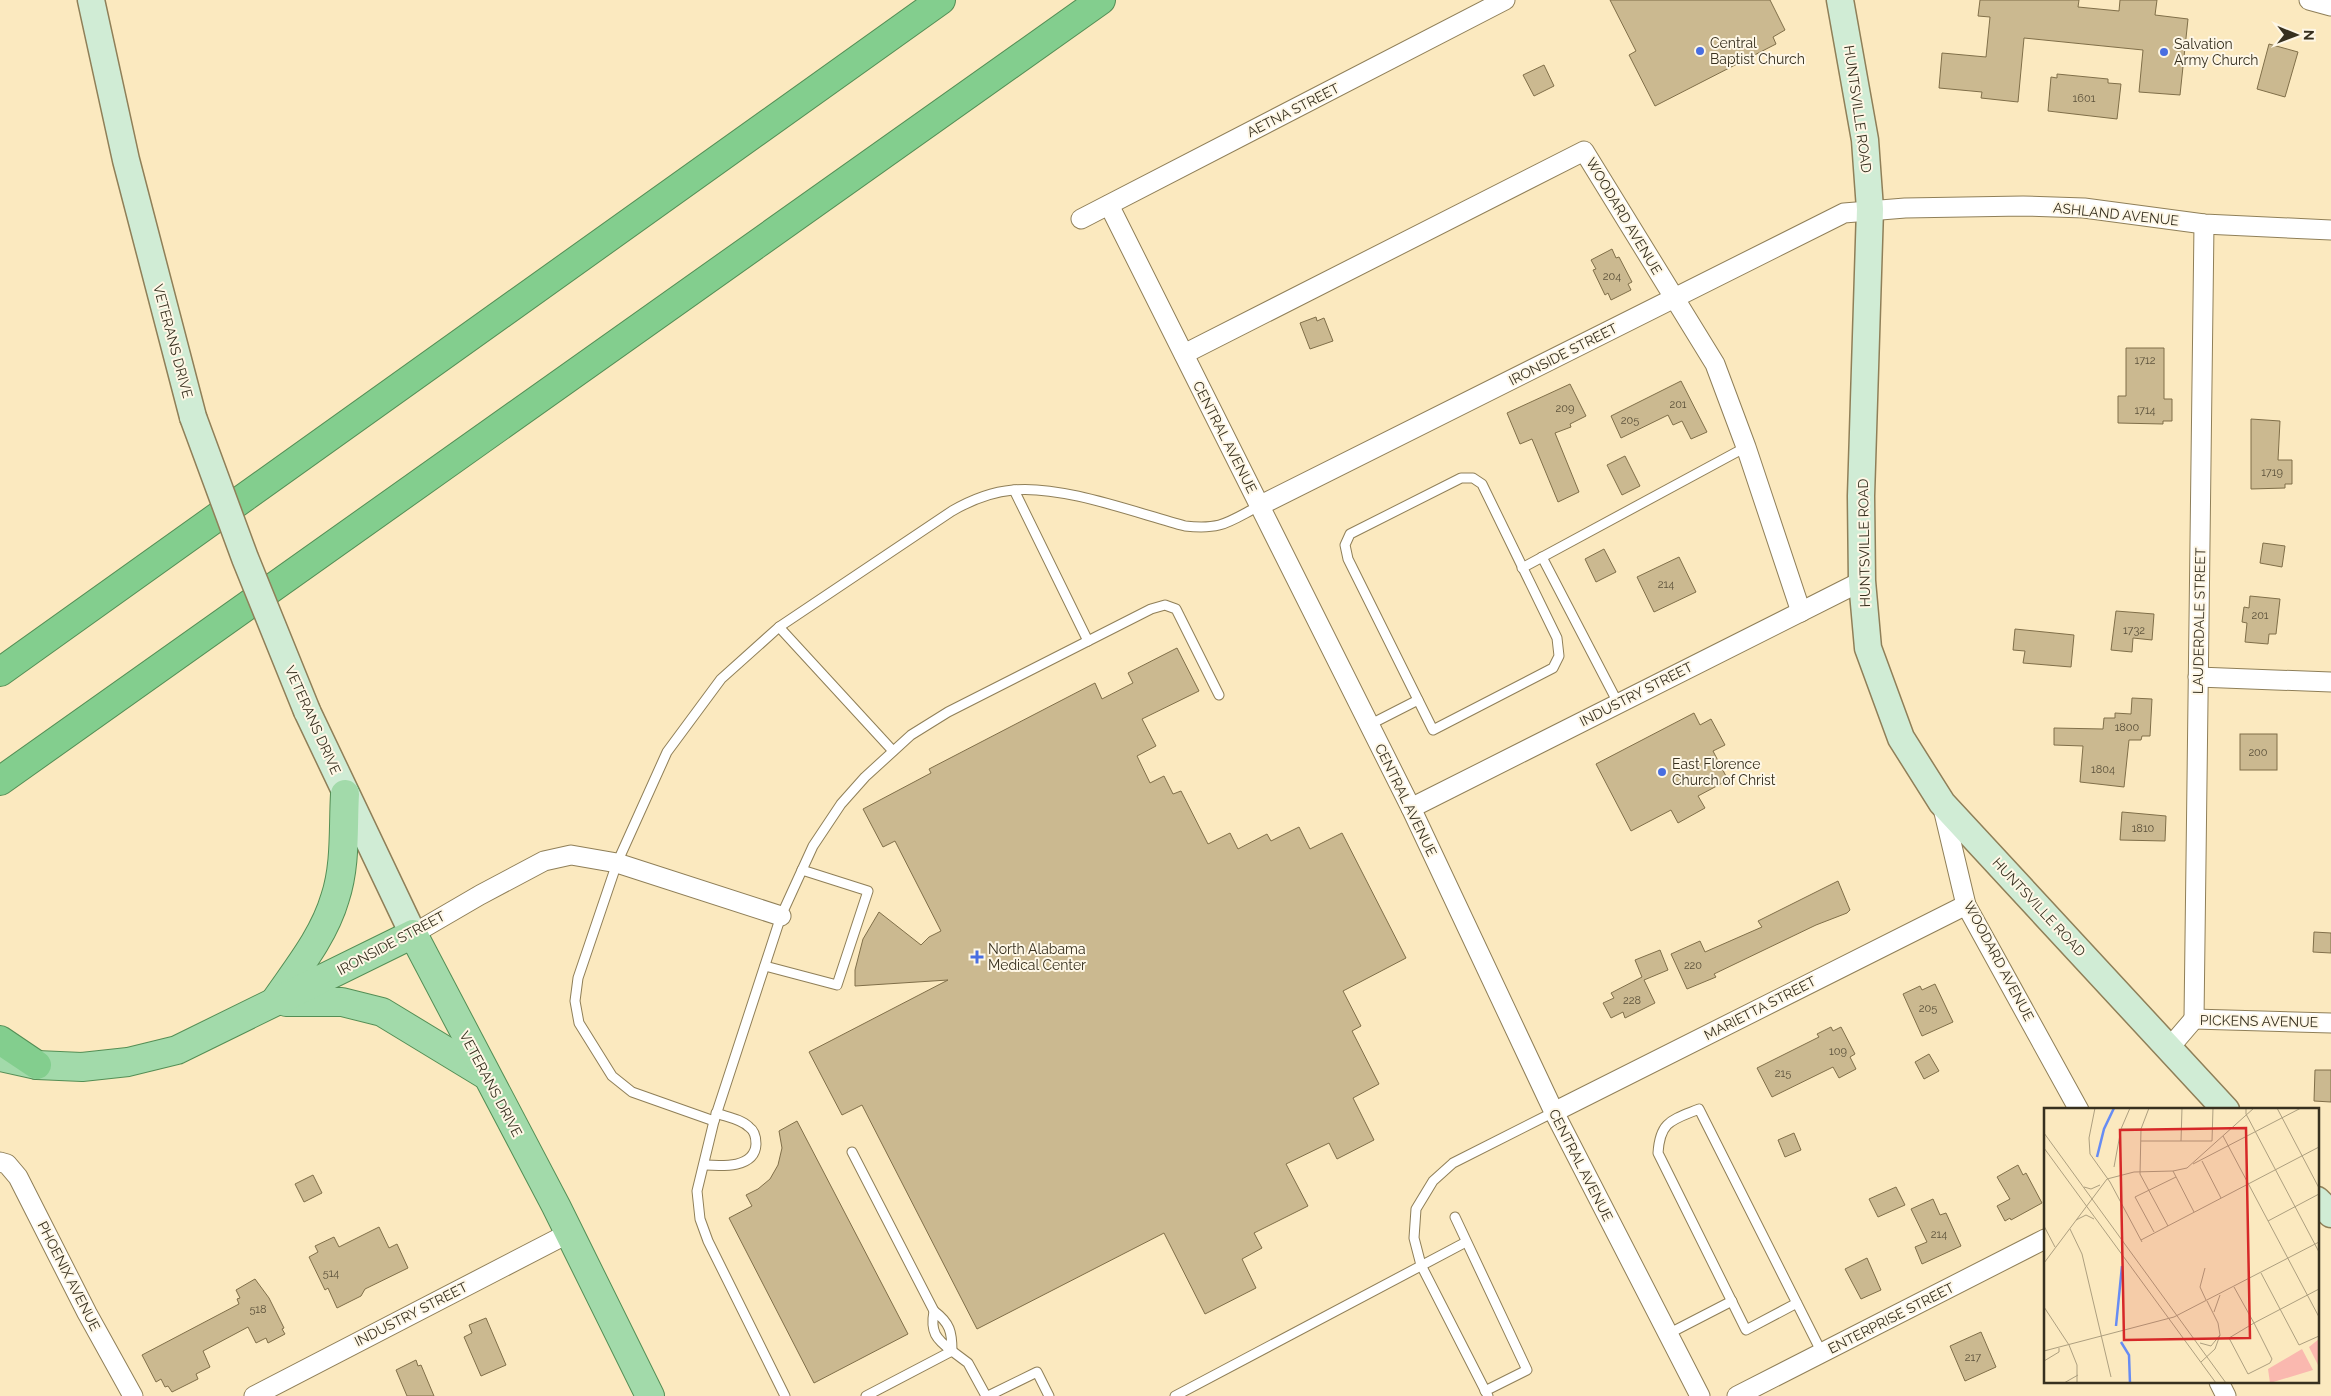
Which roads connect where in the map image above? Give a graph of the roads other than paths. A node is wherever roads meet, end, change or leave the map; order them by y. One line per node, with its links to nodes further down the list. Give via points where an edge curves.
1 (91, 0): 33 (main road, VETERANS DRIVE, bridge, via 126,160 194,417 244,558)
2 (941, 0): 24 (highway)
3 (1101, 0): 32 (highway)
4 (1505, 0): 8 (street, AETNA STREET)
5 (1840, 0): 9 (main road, HUNTSVILLE ROAD, via 1865,140)
6 (2309, 0): 7 (street)
7 (2331, 6)
8 (1109, 205): 10 (street, AETNA STREET); 14 (street, CENTRAL AVENUE)
9 (1870, 210): 11 (street, ASHLAND AVENUE, via 2022,206 2084,208); 13 (street, IRONSIDE STREET, via 1844,213); 20 (main road, HUNTSVILLE ROAD, via 1861,496)
10 (1081, 219)
11 (2204, 224): 12 (street, ASHLAND AVENUE); 25 (street, LAUDERDALE STREET)
12 (2331, 230)
13 (1674, 298): 14 (street, WOODARD AVENUE, via 1584,151); 15 (street, WOODARD AVENUE, via 1715,364); 17 (street, IRONSIDE STREET)
14 (1184, 354): 17 (street, CENTRAL AVENUE)
15 (1746, 447): 18 (lane); 21 (street, WOODARD AVENUE)
16 (1014, 490): 17 (lane, via 1061,493 1185,526 1206,528 1219,527); 22 (lane, via 974,499); 23 (lane)
17 (1260, 506): 30 (street, CENTRAL AVENUE)
18 (1542, 558): 19 (lane); 29 (lane)
19 (1522, 568): 28 (lane, via 1557,638 1559,656 1553,668 1432,730); 28 (lane, via 1482,484 1473,478 1461,478 1350,534 1345,544 1348,559)
20 (1862, 581): 21 (street, INDUSTRY STREET); 34 (main road, HUNTSVILLE ROAD, via 1868,648 1901,738)
21 (1800, 612): 29 (street, INDUSTRY STREET)
22 (779, 626): 31 (lane); 36 (lane, via 721,679 666,752)
23 (1088, 641): 27 (lane, via 1151,609 1165,605 1176,609); 31 (lane, via 948,712 911,735)
24 (0, 672)
25 (2198, 677): 26 (street); 43 (street, LAUDERDALE STREET)
26 (2331, 682)
27 (1219, 695)
28 (1418, 700): 30 (lane)
29 (1618, 703): 35 (street, INDUSTRY STREET)
30 (1369, 725): 35 (street, CENTRAL AVENUE)
31 (893, 751): 37 (lane, via 841,804 813,846)
32 (3, 781)
33 (345, 794): 40 (main road, VETERANS DRIVE); 42 (main road, via 341,874 336,897 326,922)
34 (1942, 803): 38 (street, WOODARD AVENUE); 46 (main road, HUNTSVILLE ROAD)
35 (1410, 808): 52 (street, CENTRAL AVENUE)
36 (616, 864): 39 (street, IRONSIDE STREET); 40 (street, IRONSIDE STREET, via 571,856 544,861); 53 (lane, via 578,978 575,1001 579,1022 612,1076 632,1092)
37 (802, 870): 39 (lane); 41 (lane, via 868,891 838,985)
38 (1966, 905): 50 (street, WOODARD AVENUE); 52 (street, MARIETTA STREET)
39 (781, 916): 41 (lane)
40 (413, 934): 42 (main road, IRONSIDE STREET); 49 (main road, VETERANS DRIVE)
41 (765, 966): 53 (lane)
42 (274, 1003): 48 (main road, IRONSIDE STREET, via 177,1050 128,1062 82,1067); 49 (main road, via 342,1002 382,1012)
43 (2194, 1019): 44 (street, PICKENS AVENUE); 46 (street, PICKENS AVENUE)
44 (2331, 1023)
45 (0, 1040): 48 (highway)
46 (2170, 1047): 51 (main road, HUNTSVILLE ROAD)
47 (0, 1057): 48 (main road, IRONSIDE STREET)
48 (37, 1065)
49 (485, 1074): 60 (main road, VETERANS DRIVE)
50 (2078, 1108)
51 (2224, 1108)
52 (1554, 1112): 63 (lane, via 1453,1163 1433,1181 1416,1209 1414,1238); 67 (street, CENTRAL AVENUE)
53 (715, 1117): 56 (lane); 56 (lane, via 749,1127 756,1136 756,1148 750,1158 736,1165)
54 (852, 1152): 66 (lane)
55 (0, 1162): 72 (street, PHOENIX AVENUE, via 8,1164 18,1177)
56 (704, 1165): 75 (lane, via 698,1191 700,1219)
57 (2318, 1201): 58 (main road)
58 (2331, 1214)
59 (1454, 1217): 62 (lane)
60 (569, 1233): 73 (street, INDUSTRY STREET); 74 (main road, VETERANS DRIVE)
61 (2044, 1240): 69 (street, ENTERPRISE STREET)
62 (1466, 1242): 63 (lane); 71 (lane, via 1527,1370)
63 (1421, 1265): 71 (lane); 79 (lane)
64 (1732, 1301): 65 (lane, via 1746,1330); 65 (lane, via 1658,1153 1659,1136 1667,1122 1699,1108); 67 (lane)
65 (1797, 1303): 69 (lane)
66 (934, 1311): 68 (lane, via 946,1320 952,1334); 68 (lane, via 931,1325 939,1342)
67 (1668, 1334): 80 (street, CENTRAL AVENUE)
68 (952, 1351): 76 (lane); 77 (lane, via 968,1363)
69 (1822, 1353): 81 (street, ENTERPRISE STREET)
70 (2220, 1384): 82 (street)
71 (1487, 1394)
72 (133, 1396)
73 (254, 1396)
74 (650, 1396)
75 (785, 1396)
76 (866, 1396)
77 (987, 1396): 78 (lane, via 1036,1372)
78 (1049, 1396)
79 (1175, 1396)
80 (1700, 1396)
81 (1737, 1396)
82 (2226, 1396)

